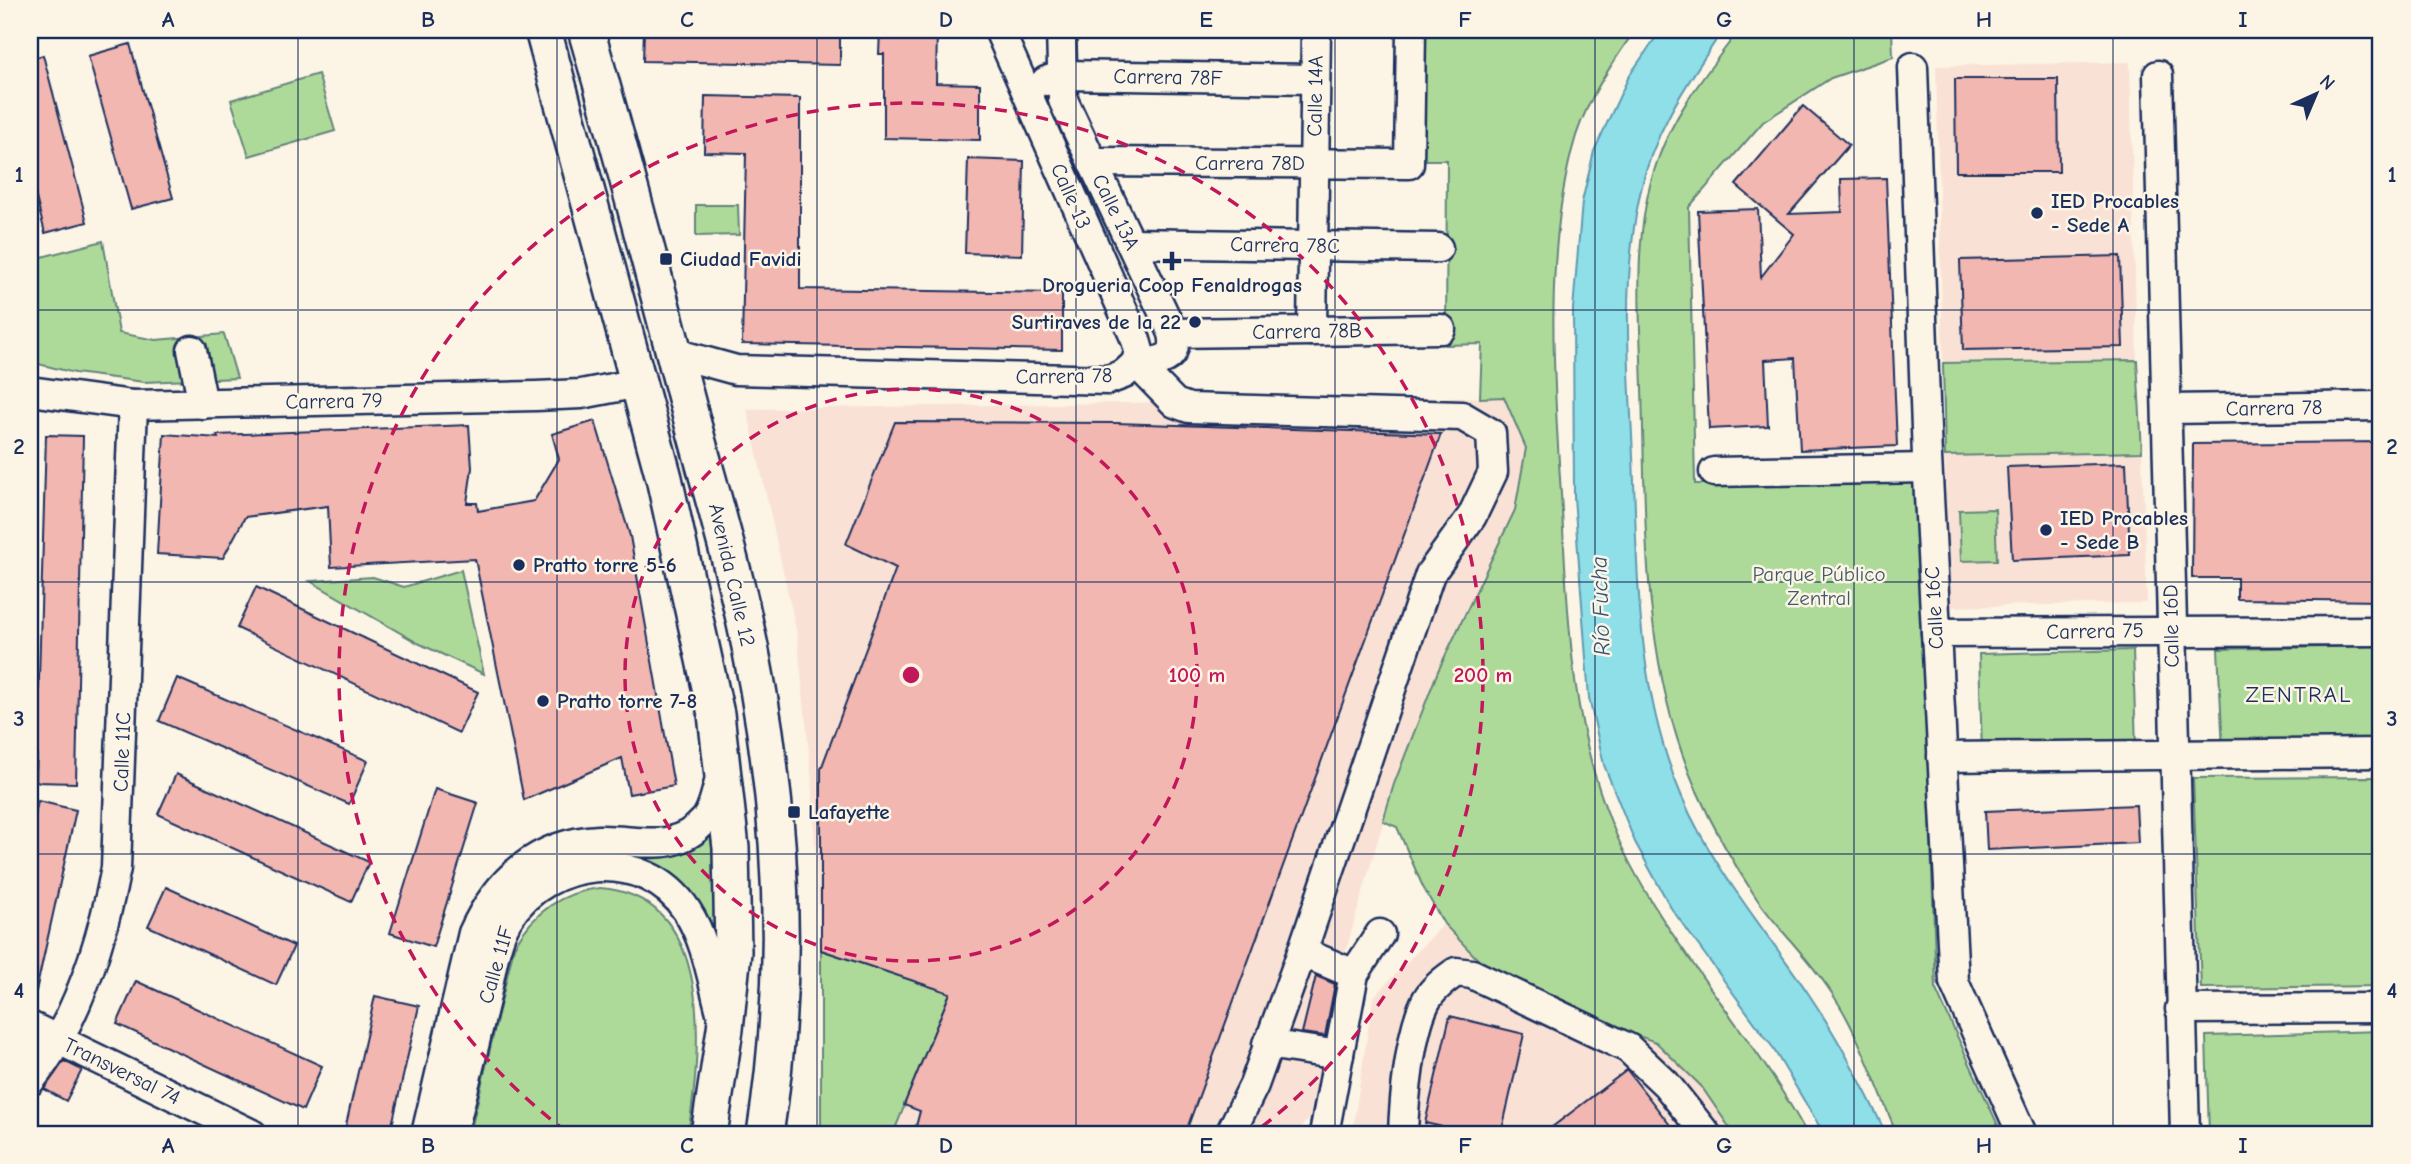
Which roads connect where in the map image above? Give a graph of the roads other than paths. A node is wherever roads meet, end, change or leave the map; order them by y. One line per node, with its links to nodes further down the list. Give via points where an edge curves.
1 (543, 30): 24 (main road, Avenida Calle 12)
2 (586, 30): 21 (main road, Avenida Calle 12)
3 (999, 30): 11 (street, Calle 13)
4 (1062, 30): 8 (street, Calle 13A)
5 (1316, 30): 10 (street, Calle 14A)
6 (1410, 30): 13 (street, Carrera 78D, via 1409,164)
7 (1913, 67): 31 (street, Calle 16C)
8 (1062, 75): 10 (street, Carrera 78F); 11 (street, Carrera 78F); 12 (street, Calle 13A, via 1063,100)
9 (2158, 75): 30 (street, Calle 16D)
10 (1315, 79): 13 (street, Calle 14A)
11 (1024, 90): 22 (street, Calle 13, via 1136,340)
12 (1092, 162): 13 (street, Carrera 78D); 14 (street, Calle 13A)
13 (1314, 164): 15 (street, Calle 14A)
14 (1131, 243): 15 (street, Carrera 78C); 19 (street, Calle 13A)
15 (1313, 246): 16 (street, Carrera 78C); 18 (street, Calle 14A)
16 (1438, 248)
17 (1441, 329): 18 (street, Carrera 78B)
18 (1312, 331): 19 (street, Carrera 78B)
19 (1173, 333): 22 (street, via 1176,345 1171,355 1156,363)
20 (192, 350): 27 (street)
21 (674, 353): 23 (street, Carrera 78); 26 (main road, Avenida Calle 12)
22 (1136, 363): 23 (street, Carrera 78, via 1108,380); 41 (street, Carrera 78, via 1175,402 1189,408 1462,416 1491,433 1493,472 1472,516 1430,574)
23 (736, 370): 26 (street, Carrera 78, via 717,375)
24 (639, 383): 27 (street, Carrera 79, via 560,395); 39 (main road, Avenida Calle 12, via 702,644 716,714)
25 (30, 391): 28 (street, Carrera 79)
26 (685, 396): 55 (main road, Avenida Calle 12, via 742,607 774,797 781,962)
27 (203, 404): 28 (street, Carrera 79)
28 (134, 405): 47 (street, Calle 11C, via 116,868 94,953)
29 (2381, 406): 30 (street, Carrera 78)
30 (2168, 409): 33 (street, Calle 16D)
31 (1927, 468): 32 (street); 35 (street, Calle 16C)
32 (1714, 472)
33 (2171, 630): 34 (street, Carrera 75); 35 (street, Carrera 75); 37 (street, Calle 16D)
34 (2381, 631)
35 (1936, 633): 38 (street, Calle 16C)
36 (2381, 753): 37 (street)
37 (2173, 756): 38 (street); 44 (street, Calle 16D)
38 (1941, 757): 60 (street, Calle 16C, via 1954,982)
39 (721, 775): 46 (main road, Avenida Calle 12, via 733,884 733,952); 52 (street, Calle 11F, via 707,817 678,840 658,845 600,840 567,845 519,868 501,886 473,933)
40 (1380, 934): 42 (street)
41 (1302, 952): 42 (street); 48 (street)
42 (1354, 974): 49 (street)
43 (2381, 1008): 44 (street)
44 (2180, 1009): 61 (street, Calle 16D)
45 (30, 1026): 47 (street, Transversal 74)
46 (725, 1029): 53 (street, Calle 11F, via 698,931 685,908 667,890 622,869 577,868 553,877 519,903 498,940); 54 (main road, Avenida Calle 12)
47 (58, 1040): 50 (street, Calle 11C); 51 (street, Transversal 74)
48 (1267, 1044): 49 (street); 56 (street, via 1254,1085)
49 (1339, 1055): 57 (street)
50 (30, 1081)
51 (252, 1134)
52 (426, 1134)
53 (452, 1134)
54 (709, 1134)
55 (765, 1134)
56 (1230, 1134)
57 (1324, 1134)
58 (1404, 1134): 59 (street, via 1404,1102 1425,1003 1456,972 1472,974 1628,1048 1666,1083)
59 (1706, 1134)
60 (2022, 1134)
61 (2185, 1134)

